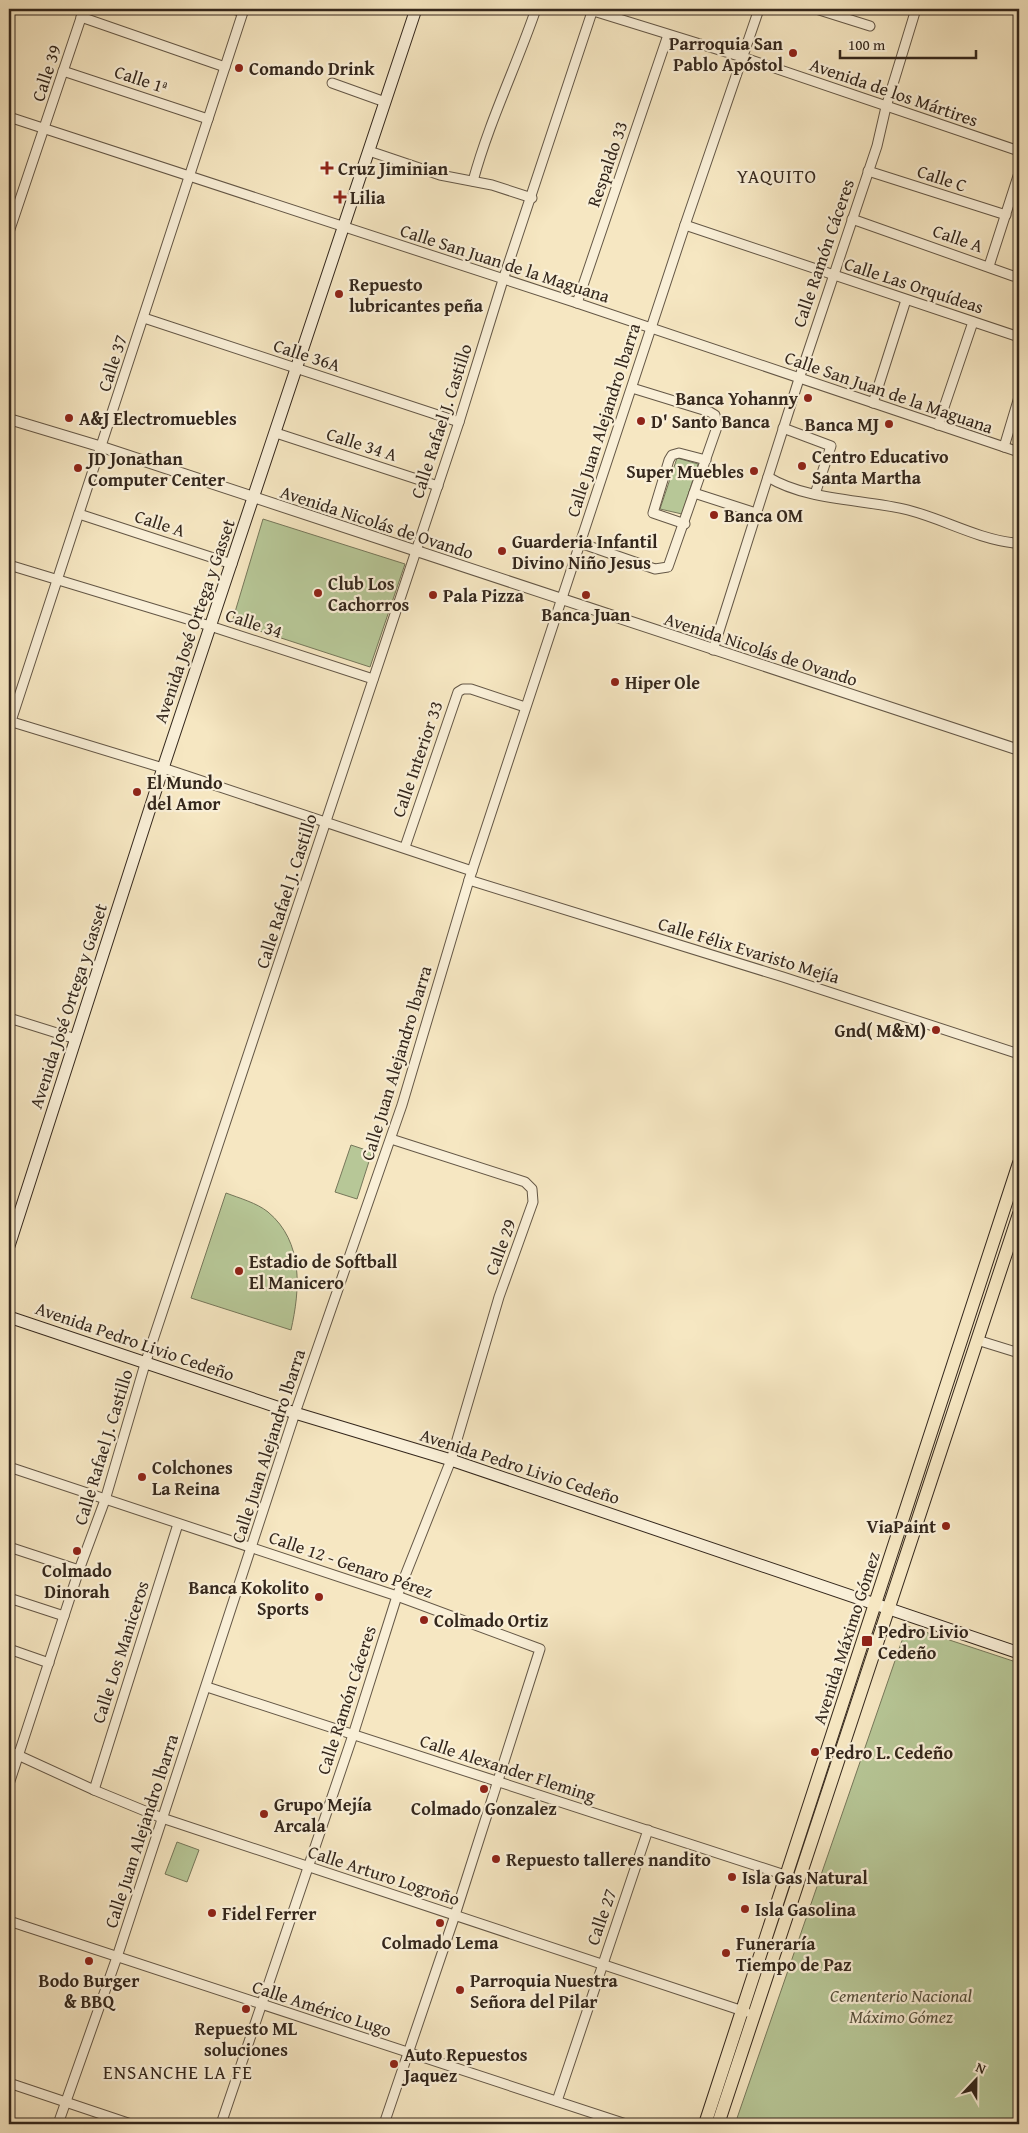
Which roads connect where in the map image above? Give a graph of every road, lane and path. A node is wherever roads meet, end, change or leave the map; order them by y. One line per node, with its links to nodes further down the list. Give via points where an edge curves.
1 (233, 9): 8 (street)
2 (416, 9): 16 (main road, Avenida José Ortega y Gasset)
3 (536, 9): 26 (street, via 518,62 487,133)
4 (591, 9): 11 (street, Avenida de los Mártires); 27 (street, Calle Rafael J. Castillo)
5 (759, 9): 12 (street, Calle Juan Alejandro lbarra)
6 (819, 9): 10 (street)
7 (916, 9): 17 (street, Calle Ramón Cáceres)
8 (243, 10): 13 (street, Calle 37)
9 (82, 13): 13 (street); 14 (street, Calle 39)
10 (870, 26)
11 (668, 35): 12 (street, Avenida de los Mártires); 38 (street, Respaldo 33)
12 (742, 57): 17 (street, Avenida de los Mártires); 30 (street, Calle Juan Alejandro lbarra)
13 (225, 67): 19 (street, Calle 37)
14 (63, 71): 19 (street, Calle 1ª); 20 (street, Calle 39)
15 (332, 83): 16 (street)
16 (385, 102): 21 (main road, Avenida José Ortega y Gasset)
17 (886, 107): 22 (street, Avenida de los Mártires); 23 (street, Calle Ramón Cáceres)
18 (9, 117): 20 (street, Calle San Juan de la Maguana)
19 (208, 119): 25 (street, Calle 37)
20 (44, 129): 25 (street, Calle San Juan de la Maguana); 32 (street, Calle 39)
21 (369, 151): 26 (street, via 440,175); 31 (main road, Avenida José Ortega y Gasset)
22 (1019, 151)
23 (868, 171): 28 (street, Calle C); 29 (street, Calle Ramón Cáceres)
24 (1019, 173): 28 (street, Calle A)
25 (190, 177): 31 (street, Calle San Juan de la Maguana); 39 (street, Calle 37)
26 (473, 181): 27 (street)
27 (532, 198): 36 (street, Calle Rafael J. Castillo)
28 (1006, 215): 33 (street, Calle A)
29 (852, 219): 33 (street, Calle A); 34 (street, Calle Ramón Cáceres)
30 (685, 225): 34 (street, Calle Las Orquídeas); 41 (street, Calle Juan Alejandro lbarra)
31 (344, 228): 36 (street, Calle San Juan de la Maguana); 43 (main road, Avenida José Ortega y Gasset)
32 (9, 232)
33 (989, 266): 35 (street)
34 (832, 275): 37 (street, Calle Las Orquídeas); 44 (street, Calle Ramón Cáceres)
35 (1013, 276)
36 (503, 280): 38 (street, Calle San Juan de la Maguana); 49 (street, Calle Rafael J. Castillo)
37 (906, 300): 40 (street, Calle Las Orquídeas); 47 (street)
38 (577, 303): 41 (street, Calle San Juan de la Maguana)
39 (144, 318): 43 (street, Calle 36A); 53 (street, Calle 37)
40 (972, 322): 42 (street, Calle Las Orquídeas); 50 (street)
41 (651, 328): 44 (street, Calle San Juan de la Maguana); 45 (street, Calle Juan Alejandro lbarra)
42 (1019, 337)
43 (297, 369): 49 (street, Calle 36A); 52 (main road, Avenida José Ortega y Gasset)
44 (799, 379): 47 (street, Calle San Juan de la Maguana); 51 (street, Calle Ramón Cáceres)
45 (632, 388): 56 (street, via 715,416 717,427); 65 (street, Calle Juan Alejandro lbarra)
46 (1019, 398): 54 (street)
47 (873, 403): 50 (street, Calle San Juan de la Maguana)
48 (9, 420): 53 (street, Avenida Nicolás de Ovando)
49 (459, 422): 58 (street, Calle Rafael J. Castillo)
50 (938, 425): 54 (street, Calle San Juan de la Maguana)
51 (783, 428): 57 (street, Calle Ramón Cáceres); 60 (street, via 831,446)
52 (276, 433): 58 (street, Calle 34 A); 61 (main road, Avenida José Ortega y Gasset)
53 (102, 447): 61 (street, Avenida Nicolás de Ovando); 63 (street, Calle 37)
54 (1004, 447): 55 (street, Calle San Juan de la Maguana)
55 (1019, 452)
56 (706, 460): 59 (street); 64 (street, via 678,453 672,454 669,460 653,513)
57 (768, 477): 60 (street); 62 (street, Calle Ramón Cáceres)
58 (438, 486): 67 (street, Calle Rafael J. Castillo)
59 (694, 493): 62 (street); 64 (street)
60 (815, 494): 66 (street, via 908,510 980,537)
61 (254, 499): 67 (street, Avenida Nicolás de Ovando); 68 (main road, Avenida José Ortega y Gasset)
62 (756, 513): 73 (street, Calle Ramón Cáceres)
63 (79, 514): 68 (street, Calle A); 70 (street, Calle 37)
64 (684, 524): 65 (street, via 668,567 661,569)
65 (580, 542): 71 (street, Calle Juan Alejandro lbarra)
66 (1014, 543)
67 (414, 551): 71 (street, Avenida Nicolás de Ovando); 74 (street, Calle Rafael J. Castillo)
68 (232, 564): 72 (main road, Avenida José Ortega y Gasset)
69 (9, 565): 70 (street, Calle 34)
70 (57, 579): 72 (street, Calle 34); 76 (street, Calle 37)
71 (562, 600): 73 (street, Avenida Nicolás de Ovando); 75 (street, Calle Juan Alejandro lbarra)
72 (210, 626): 74 (street, Calle 34); 78 (main road, Avenida José Ortega y Gasset)
73 (713, 650): 77 (street, Avenida Nicolás de Ovando)
74 (373, 679): 79 (street, Calle Rafael J. Castillo)
75 (525, 707): 80 (street, Calle Interior 33, via 463,688 458,692); 81 (street, Calle Juan Alejandro lbarra)
76 (9, 723): 78 (street)
77 (1019, 750)
78 (163, 768): 79 (street); 84 (main road, Avenida José Ortega y Gasset)
79 (326, 821): 80 (street); 93 (street, Calle Rafael J. Castillo)
80 (405, 847): 81 (street)
81 (472, 871): 82 (street, Calle Juan Alejandro lbarra)
82 (469, 880): 85 (street, Calle Félix Evaristo Mejía); 86 (street, Calle Juan Alejandro lbarra)
83 (9, 1018): 84 (street)
84 (76, 1039): 89 (main road, Avenida José Ortega y Gasset)
85 (1019, 1054)
86 (391, 1139): 94 (street, Calle Juan Alejandro lbarra); 95 (street, Calle 29, via 524,1182 532,1189 533,1202 499,1297)
87 (1019, 1163): 104 (main road, Avenida Máximo Gómez)
88 (1019, 1214): 91 (main road, Avenida Máximo Gómez)
89 (9, 1246)
90 (9, 1317): 93 (main road, Avenida Pedro Livio Cedeño)
91 (977, 1340): 92 (street); 104 (main road, Avenida Máximo Gómez, via 933,1476)
92 (1019, 1353)
93 (145, 1364): 94 (main road, Avenida Pedro Livio Cedeño); 97 (street, Calle Rafael J. Castillo)
94 (295, 1413): 95 (main road, Avenida Pedro Livio Cedeño); 100 (street, Calle Juan Alejandro lbarra)
95 (451, 1460): 102 (street, Calle Ramón Cáceres); 104 (main road, Avenida Pedro Livio Cedeño)
96 (9, 1467): 97 (street, Calle 12 - Genaro Pérez)
97 (105, 1500): 98 (street, Calle 12 - Genaro Pérez); 101 (street, Calle Rafael J. Castillo)
98 (178, 1524): 100 (street, Calle 12 - Genaro Pérez); 115 (street, Calle Los Maniceros)
99 (9, 1547): 101 (street)
100 (251, 1548): 102 (street, Calle 12 - Genaro Pérez); 109 (street, Calle Juan Alejandro lbarra)
101 (79, 1570): 105 (street, Calle Rafael J. Castillo)
102 (397, 1596): 110 (street, Calle Ramón Cáceres); 113 (street, Calle 12 - Genaro Pérez, via 540,1649)
103 (9, 1598): 105 (street)
104 (881, 1607): 107 (main road, Avenida Pedro Livio Cedeño); 119 (main road, Avenida Máximo Gómez)
105 (64, 1616): 108 (street, Calle Rafael J. Castillo)
106 (9, 1649): 108 (street)
107 (1019, 1653)
108 (49, 1663): 112 (street, Calle Rafael J. Castillo)
109 (207, 1687): 110 (street, Calle Alexander Fleming); 116 (street, Calle Juan Alejandro lbarra)
110 (353, 1735): 113 (street, Calle Alexander Fleming); 118 (street, Calle Ramón Cáceres)
111 (9, 1752): 112 (street, Calle Arturo Logroño)
112 (18, 1756): 114 (street, Calle Rafael J. Castillo); 115 (street, Calle Arturo Logroño)
113 (498, 1781): 117 (street, Calle Alexander Fleming); 120 (street)
114 (9, 1784)
115 (94, 1790): 116 (street, Calle Arturo Logroño)
116 (162, 1818): 118 (street, Calle Arturo Logroño); 122 (street, Calle Juan Alejandro lbarra)
117 (648, 1830): 119 (street, Calle Alexander Fleming); 123 (street, Calle 27)
118 (308, 1867): 120 (street, Calle Arturo Logroño); 124 (street, Calle Ramón Cáceres)
119 (793, 1878): 125 (main road, Avenida Máximo Gómez)
120 (455, 1915): 123 (street, Calle Arturo Logroño); 126 (street)
121 (9, 1921): 122 (street, Calle Américo Lugo)
122 (117, 1957): 124 (street, Calle Américo Lugo); 129 (street, Calle Juan Alejandro lbarra)
123 (602, 1964): 125 (street, Calle Arturo Logroño); 128 (street, Calle 27)
124 (261, 2005): 126 (street, Calle Américo Lugo); 132 (street, Calle Ramón Cáceres)
125 (749, 2013): 135 (main road, Avenida Máximo Gómez); 136 (main road, Avenida Máximo Gómez)
126 (408, 2052): 128 (street, Calle Américo Lugo); 133 (street)
127 (9, 2083): 129 (street)
128 (557, 2101): 134 (street, Calle Américo Lugo)
129 (65, 2102): 130 (street, Calle Juan Alejandro lbarra); 131 (street)
130 (58, 2124)
131 (131, 2124)
132 (221, 2124)
133 (384, 2124)
134 (626, 2124)
135 (705, 2124)
136 (718, 2124)

